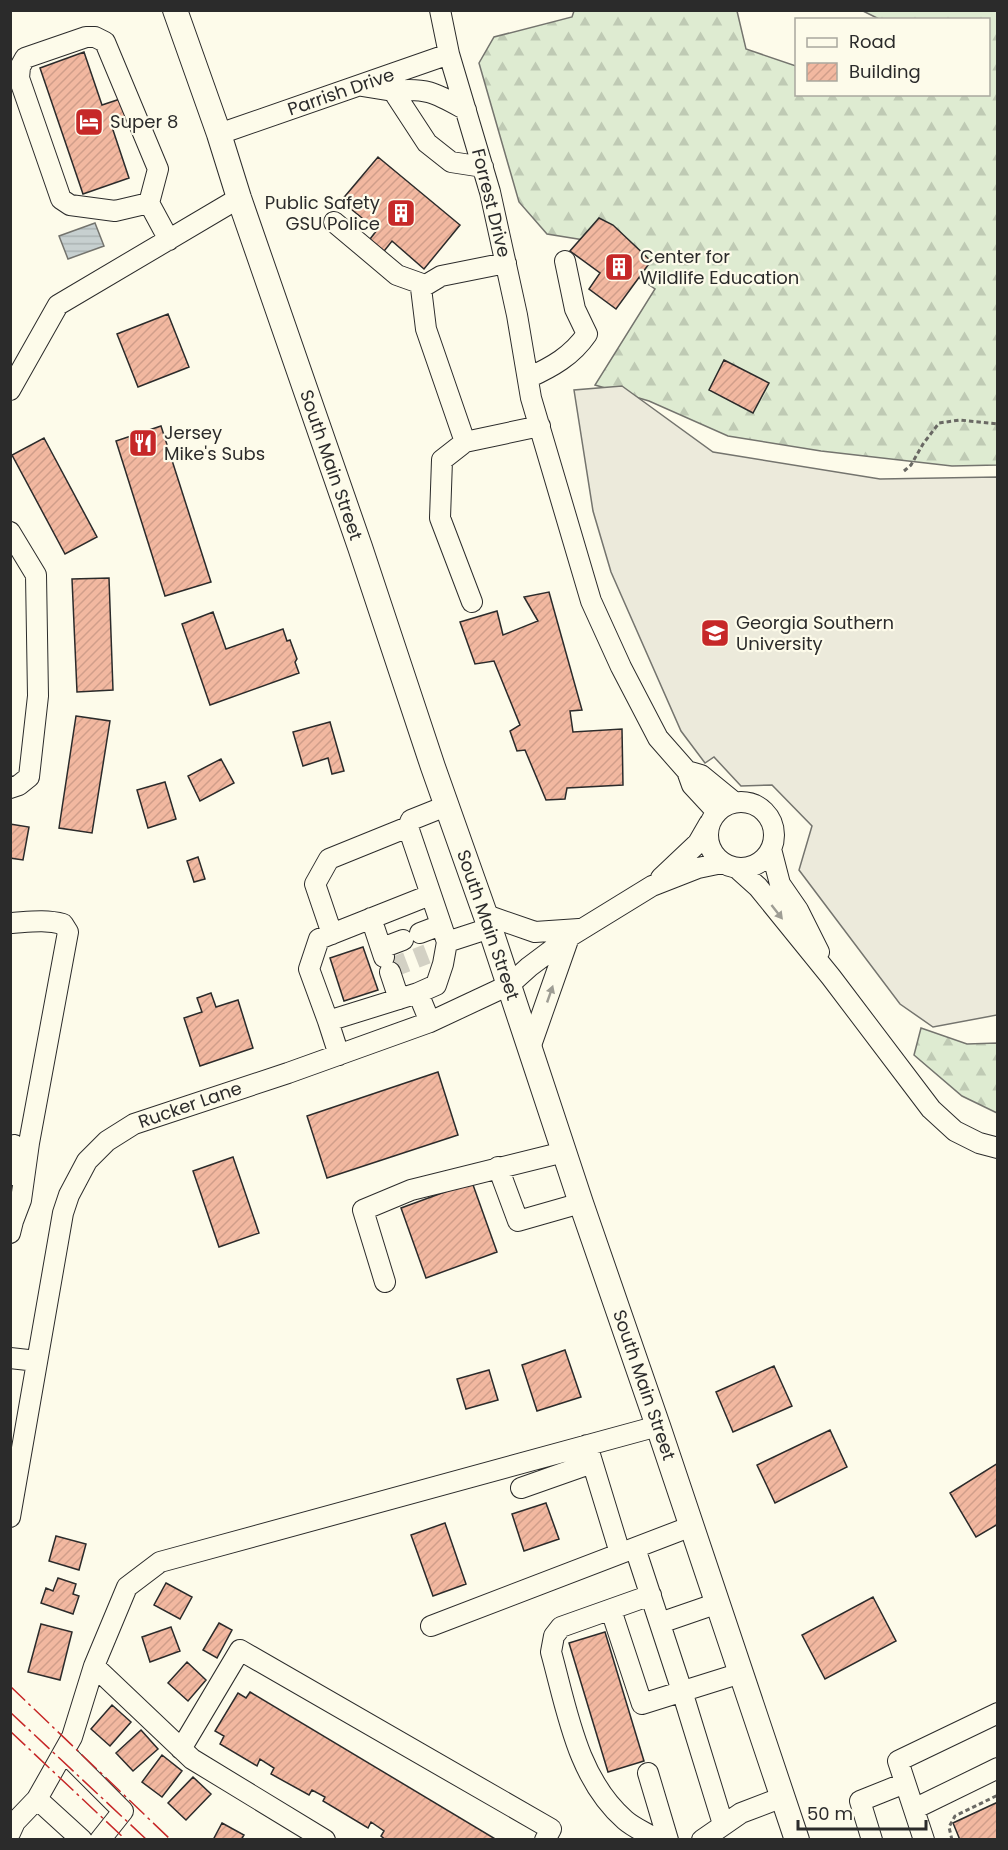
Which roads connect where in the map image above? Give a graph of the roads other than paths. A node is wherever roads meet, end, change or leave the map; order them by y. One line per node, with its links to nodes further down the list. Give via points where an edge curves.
1 (175, 10): 7 (main road, South Main Street)
2 (440, 10): 3 (street, Forrest Drive)
3 (449, 54): 4 (street, Parrish Drive); 6 (street, Forrest Drive)
4 (360, 86): 5 (street); 7 (street, Parrish Drive)
5 (393, 91): 6 (street, via 415,88 433,92); 8 (street, via 427,143 452,162)
6 (466, 110): 8 (street, Forrest Drive)
7 (226, 131): 9 (main road, South Main Street)
8 (483, 167): 14 (street, Forrest Drive)
9 (239, 198): 12 (street); 25 (main road, South Main Street)
10 (149, 203): 10 (street, via 158,169 105,42 86,38 25,58 19,78 62,199 70,205 115,211); 12 (street)
11 (334, 222): 15 (street, via 397,275)
12 (169, 240): 17 (street, via 58,305)
13 (565, 261): 16 (street, via 575,309 587,334 578,348 561,361)
14 (506, 263): 15 (street, via 441,276); 16 (street, Forrest Drive)
15 (425, 285): 19 (street, via 421,288 426,329)
16 (528, 378): 18 (street, Forrest Drive)
17 (10, 390)
18 (540, 426): 19 (street); 22 (street, Forrest Drive, via 591,602 658,738)
19 (465, 442): 21 (street, via 442,460 440,518)
20 (10, 532): 23 (street, via 36,576 38,696 29,777)
21 (472, 602)
22 (687, 771): 24 (street, via 701,775); 26 (street)
23 (10, 788)
24 (734, 802): 26 (street); 28 (street, via 753,804 767,814 774,831)
25 (446, 806): 27 (street, via 411,820); 33 (main road, South Main Street)
26 (713, 818): 29 (street, via 707,835 709,846 714,856); 30 (street, via 698,843)
27 (408, 827): 31 (street); 36 (street, via 329,859 315,884)
28 (771, 849): 29 (street, via 757,865); 40 (street, via 780,884 798,910)
29 (730, 866): 30 (street, via 698,868); 40 (street, one-way to 40, via 758,887)
30 (652, 886): 35 (street, Rucker Lane)
31 (430, 894): 32 (street); 37 (street)
32 (371, 918): 36 (street); 39 (street)
33 (488, 922): 35 (street, via 535,932); 37 (street); 41 (main road, South Main Street)
34 (10, 923): 48 (street, via 55,922 63,924 69,932)
35 (575, 933): 41 (street, Rucker Lane); 46 (street, one-way to 35)
36 (332, 934): 44 (street, via 319,939 309,969)
37 (444, 938): 38 (street); 39 (street, via 411,936); 42 (street, via 436,985)
38 (427, 954)
39 (385, 959): 43 (street)
40 (831, 977): 49 (street, via 931,1109 955,1131)
41 (509, 985): 45 (street, Rucker Lane); 46 (main road, South Main Street)
42 (418, 993): 43 (street); 45 (street)
43 (399, 999): 44 (street)
44 (328, 1021): 47 (street)
45 (430, 1022): 47 (street, Rucker Lane)
46 (530, 1048): 50 (main road, South Main Street)
47 (339, 1055): 57 (street, Rucker Lane, via 134,1124 107,1141 87,1161 63,1213)
48 (18, 1144): 52 (street); 54 (street, via 21,1200)
49 (998, 1148)
50 (564, 1152): 51 (street); 53 (main road, South Main Street)
51 (498, 1167): 53 (street, via 518,1221); 55 (street, via 411,1190 363,1210)
52 (10, 1175)
53 (581, 1203): 58 (main road, South Main Street)
54 (11, 1222)
55 (385, 1282)
56 (10, 1358): 57 (street)
57 (36, 1361): 61 (street, Rucker Lane)
58 (658, 1426): 59 (street); 62 (main road, South Main Street)
59 (589, 1454): 60 (street); 63 (street); 69 (street, via 160,1562 127,1587)
60 (521, 1488)
61 (10, 1517)
62 (692, 1526): 63 (street); 65 (main road, South Main Street)
63 (627, 1551): 64 (street); 68 (street)
64 (651, 1596): 66 (street); 67 (street)
65 (718, 1603): 67 (street); 70 (main road, South Main Street)
66 (611, 1610): 71 (street, via 642,1704); 87 (street, via 561,1627 554,1636 551,1652 577,1745 595,1787 626,1821)
67 (660, 1623): 71 (street)
68 (431, 1626)
69 (94, 1666): 73 (street); 74 (street)
70 (741, 1673): 71 (street); 78 (main road, South Main Street)
71 (682, 1691): 81 (street)
72 (998, 1713): 77 (street, via 897,1761)
73 (181, 1749): 85 (street); 86 (street, via 240,1650 552,1829)
74 (64, 1752): 79 (street); 84 (street, via 123,1811)
75 (998, 1768): 80 (street)
76 (648, 1773): 88 (street)
77 (905, 1783): 80 (street); 91 (street, via 860,1801)
78 (783, 1797): 81 (street); 90 (main road, South Main Street)
79 (36, 1799): 82 (street); 83 (street)
80 (914, 1809): 92 (street)
81 (723, 1824): 89 (street)
82 (10, 1833)
83 (82, 1839)
84 (100, 1839)
85 (325, 1839)
86 (545, 1839)
87 (657, 1839)
88 (668, 1839)
89 (702, 1839)
90 (797, 1839)
91 (872, 1839)
92 (924, 1839)

